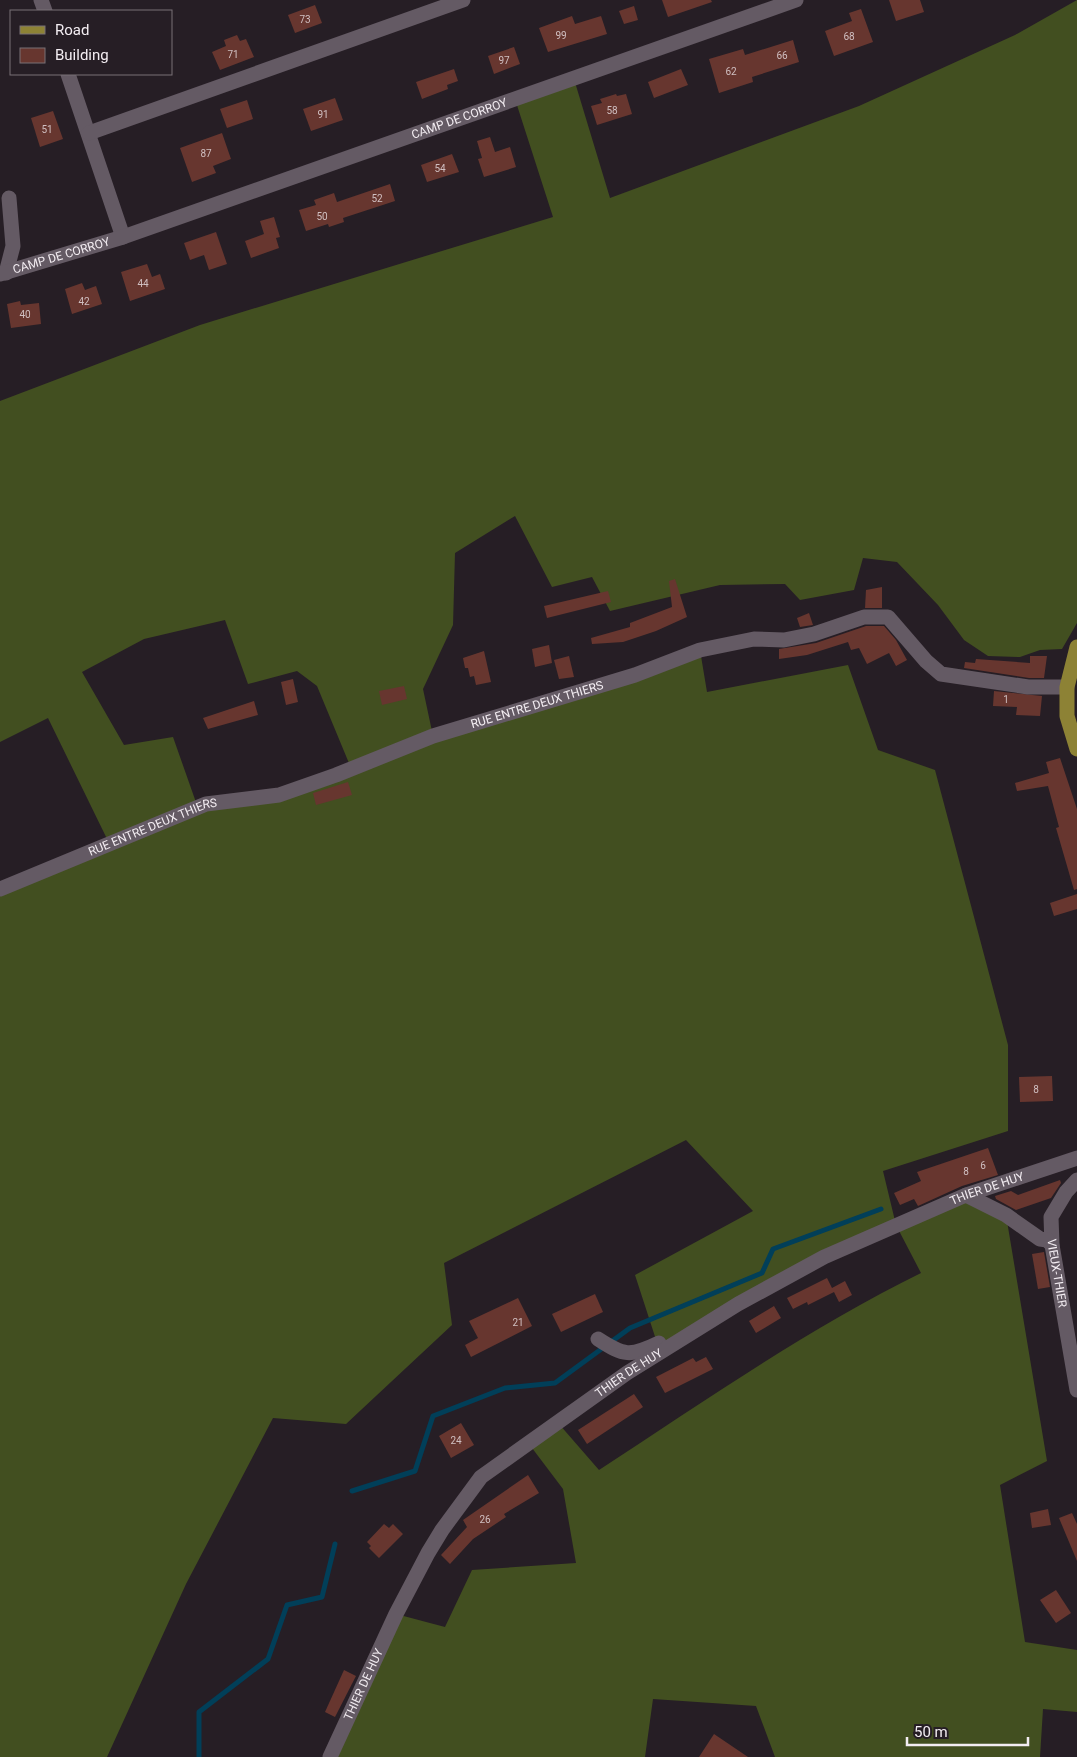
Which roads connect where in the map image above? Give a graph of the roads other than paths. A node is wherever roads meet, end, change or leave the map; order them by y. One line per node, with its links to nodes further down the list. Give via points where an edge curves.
1 (463, 0): 4 (street)
2 (796, 0): 6 (street, CAMP DE CORROY)
3 (68, 75): 4 (street, CAMP DE CORROY)
4 (89, 133): 6 (street, CAMP DE CORROY)
5 (9, 198): 7 (street, via 13,246)
6 (123, 237): 7 (street, CAMP DE CORROY)
7 (3, 274)
8 (1077, 647): 9 (main road)
9 (1067, 687): 10 (main road, via 1067,716); 11 (street, RUE ENTRE DEUX THIERS, via 1028,687 941,674 888,617 864,617 814,634 784,640 754,639 700,650 635,675 433,736 336,776 279,795 206,804)
10 (1077, 749)
11 (0, 889)
12 (1077, 1158): 14 (street, THIER DE HUY)
13 (1077, 1180): 15 (street, VIEUX-THIER, via 1051,1217)
14 (966, 1195): 15 (street, via 1006,1215); 16 (street, THIER DE HUY, via 824,1257)
15 (1052, 1245): 18 (street, VIEUX-THIER)
16 (705, 1325): 17 (street, via 686,1330 642,1351 621,1353); 19 (street, THIER DE HUY, via 628,1373 474,1484 428,1553)
17 (598, 1339)
18 (1077, 1390)
19 (330, 1757)

